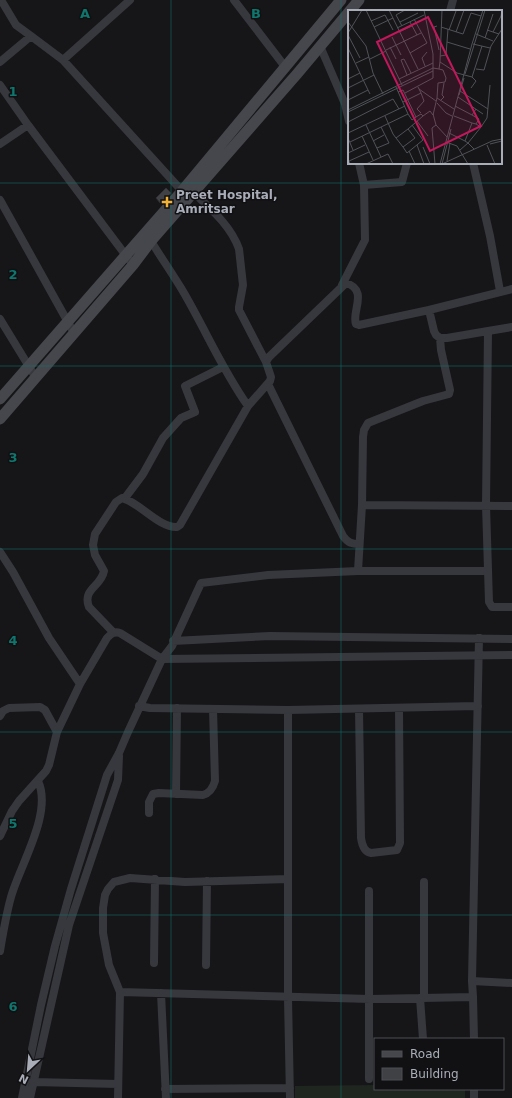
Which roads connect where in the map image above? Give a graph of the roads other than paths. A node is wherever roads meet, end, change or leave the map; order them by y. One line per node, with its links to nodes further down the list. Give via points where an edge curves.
1 (1, 0): 10 (street, via 16,25)
2 (130, 0): 12 (street)
3 (234, 0): 14 (street)
4 (359, 0): 7 (street)
5 (453, 0): 8 (street)
6 (337, 2): 9 (street); 14 (street)
7 (350, 10)
8 (450, 10)
9 (346, 14): 11 (street)
10 (31, 36): 12 (street); 13 (street)
11 (320, 46): 16 (street); 24 (street)
12 (63, 60): 23 (street)
13 (0, 62)
14 (286, 68): 23 (street)
15 (0, 85): 17 (street)
16 (348, 117)
17 (28, 125): 18 (street); 27 (street)
18 (0, 144)
19 (359, 164): 22 (street)
20 (407, 164): 22 (street, via 402,182)
21 (473, 164): 31 (street)
22 (364, 185): 29 (street, via 365,240)
23 (182, 191): 27 (street)
24 (194, 193): 26 (street); 39 (street, via 225,225 237,244 243,285 239,310)
25 (0, 200): 34 (street)
26 (151, 241): 28 (street); 41 (street, via 184,294)
27 (126, 256): 28 (street); 34 (street)
28 (133, 265): 37 (street)
29 (342, 285): 32 (street, via 351,284 359,296 355,320 359,325); 39 (street)
30 (512, 288): 31 (street)
31 (500, 291): 32 (street)
32 (429, 310): 38 (street, via 434,331)
33 (0, 319): 40 (street)
34 (68, 322): 37 (street); 40 (street)
35 (512, 327): 36 (street)
36 (488, 331): 38 (street); 49 (street)
37 (74, 333): 42 (street)
38 (440, 338): 48 (street, via 450,392 448,395 423,401 368,423 363,437)
39 (266, 362): 43 (street, via 271,379)
40 (29, 366): 42 (street); 44 (street)
41 (223, 367): 45 (street); 47 (street, via 185,386 195,412 182,418 163,438 144,474)
42 (36, 378): 46 (street)
43 (268, 384): 45 (street); 51 (street, via 343,536 348,542)
44 (0, 399)
45 (248, 406): 47 (street, via 177,527 169,526)
46 (0, 418)
47 (125, 498): 56 (street, via 116,502 95,534 95,555 104,571 86,598 88,607)
48 (362, 505): 49 (street); 51 (street)
49 (486, 505): 50 (street); 54 (street)
50 (512, 506)
51 (359, 544): 53 (street)
52 (0, 552): 63 (street, via 49,638)
53 (358, 571): 54 (street); 59 (street, via 268,575 201,583)
54 (488, 571): 55 (street, via 490,606)
55 (512, 607)
56 (113, 632): 62 (street, via 120,633); 63 (street)
57 (479, 638): 58 (street); 59 (street, via 270,636); 60 (street)
58 (512, 639)
59 (173, 641): 62 (street)
60 (479, 655): 61 (street); 62 (street); 65 (street)
61 (512, 655)
62 (162, 659): 64 (street)
63 (80, 684): 72 (street)
64 (140, 706): 66 (street); 73 (street)
65 (478, 706): 67 (street); 86 (street)
66 (177, 708): 68 (street); 75 (street)
67 (398, 708): 69 (street); 69 (street, via 400,843 397,850 371,853 362,846 361,838)
68 (213, 709): 70 (street); 75 (street, via 212,788 203,795)
69 (360, 709): 70 (street)
70 (288, 710): 79 (street)
71 (0, 716): 72 (street, via 9,708 40,707 45,710)
72 (57, 732): 74 (street, via 49,765)
73 (120, 753): 97 (street, via 118,780 69,925); 101 (street, via 107,775 71,889 42,998)
74 (38, 781): 77 (street, via 12,811); 83 (street, via 42,793 36,834 12,896)
75 (176, 794): 76 (street, via 153,794 149,802)
76 (149, 813)
77 (0, 836)
78 (155, 879): 80 (street); 84 (street); 88 (street, via 130,878 114,882 105,896 102,908 106,949 109,965)
79 (288, 879): 80 (street); 91 (street)
80 (206, 881): 85 (street)
81 (424, 882): 92 (street)
82 (369, 891): 93 (street)
83 (0, 951)
84 (154, 964)
85 (206, 965)
86 (472, 981): 87 (street); 90 (street)
87 (512, 983)
88 (120, 992): 89 (street); 98 (street)
89 (161, 993): 91 (street); 99 (street)
90 (474, 997): 92 (street); 95 (street)
91 (288, 998): 93 (street); 100 (street)
92 (422, 998): 93 (street); 94 (street)
93 (370, 999): 96 (street)
94 (423, 1038)
95 (474, 1038)
96 (369, 1079)
97 (33, 1082): 98 (street); 102 (street)
98 (118, 1084): 103 (street)
99 (165, 1088): 100 (street); 104 (street)
100 (290, 1088): 105 (street)
101 (22, 1098)
102 (30, 1098)
103 (118, 1098)
104 (166, 1098)
105 (290, 1098)

